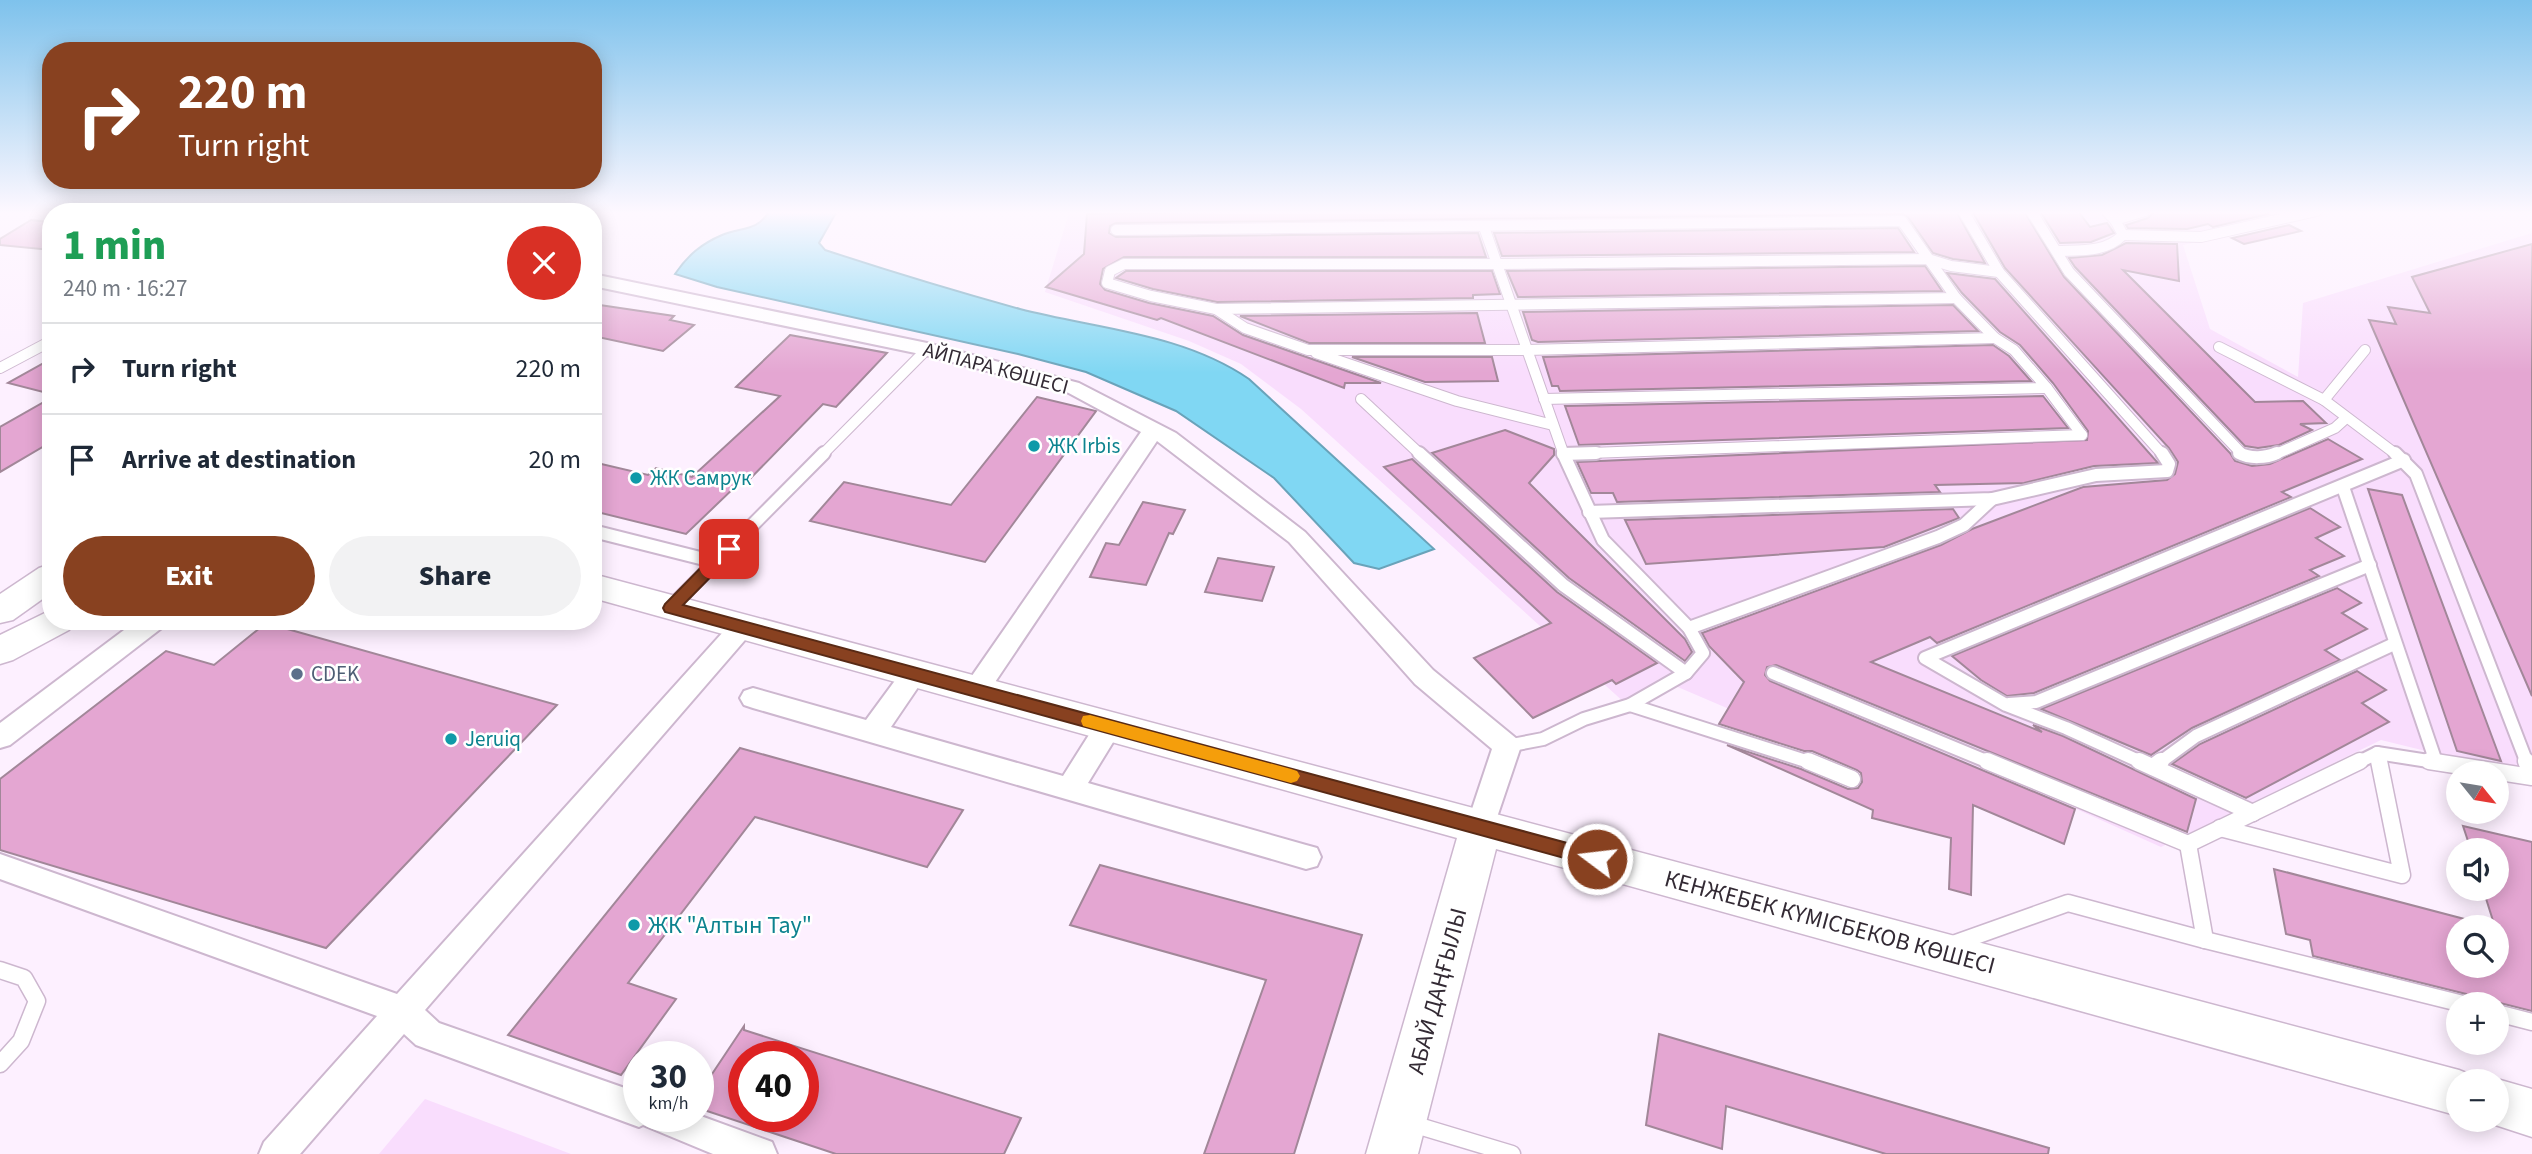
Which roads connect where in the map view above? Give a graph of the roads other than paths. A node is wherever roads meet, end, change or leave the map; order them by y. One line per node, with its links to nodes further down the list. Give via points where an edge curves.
1 (1496, 264): 10 (lane)
2 (1122, 265): 11 (lane, via 1110,271 1107,283)
3 (1932, 265): 9 (lane)
4 (1947, 265): 7 (lane)
5 (1995, 265): 7 (lane)
6 (2065, 265): 24 (lane, via 2247,457 2271,456 2335,428)
7 (1999, 272): 30 (lane, via 2168,464 2167,471 2096,475)
8 (602, 282): 15 (street, АЙПАРА КӨШЕСІ)
9 (1956, 298): 10 (lane); 12 (lane)
10 (1511, 304): 11 (lane); 17 (lane)
11 (1216, 309): 16 (lane, via 1245,328)
12 (1995, 338): 17 (lane); 20 (lane, via 2014,350)
13 (42, 346): 19 (lane)
14 (2219, 347): 23 (lane)
15 (928, 349): 26 (street, АЙПАРА КӨШЕСІ, via 1072,387); 33 (lane)
16 (1308, 350): 17 (lane); 25 (lane, via 1457,401)
17 (1527, 350): 22 (lane)
18 (2365, 350): 23 (lane)
19 (0, 368)
20 (2047, 388): 22 (lane); 27 (lane, via 2082,435)
21 (1361, 399): 45 (lane, via 1563,585)
22 (1544, 399): 25 (lane)
23 (2324, 400): 24 (lane)
24 (2345, 419): 28 (lane)
25 (1553, 425): 27 (lane)
26 (1153, 430): 48 (street); 55 (street, АЙПАРА КӨШЕСІ, via 1297,537 1424,677)
27 (1563, 454): 31 (lane)
28 (2404, 460): 29 (lane); 59 (lane, via 2416,474)
29 (2343, 486): 34 (lane); 51 (lane, via 1925,658)
30 (1992, 499): 31 (lane); 41 (lane, via 1964,525 1938,537)
31 (1588, 512): 41 (lane, via 1603,540)
32 (602, 533): 33 (lane)
33 (716, 562): 37 (lane)
34 (2370, 565): 43 (lane); 51 (lane, via 2036,702)
35 (42, 582): 38 (street)
36 (602, 589): 37 (street, КЕНЖЕБЕК КҮМІСБЕКОВ КӨШЕСІ)
37 (671, 608): 39 (street, КЕНЖЕБЕК КҮМІСБЕКОВ КӨШЕСІ)
38 (0, 611)
39 (742, 626): 47 (street, КЕНЖЕБЕК КҮМІСБЕКОВ КӨШЕСІ); 72 (street)
40 (42, 628): 44 (street)
41 (1689, 628): 45 (lane, via 1703,653)
42 (142, 630): 54 (street)
43 (2394, 644): 57 (lane); 58 (lane, via 2196,736)
44 (0, 651)
45 (1686, 673): 50 (lane)
46 (1773, 673): 65 (lane)
47 (914, 674): 48 (street, КЕНЖЕБЕК КҮМІСБЕКОВ КӨШЕСІ); 53 (street)
48 (976, 690): 52 (street, КЕНЖЕБЕК КҮМІСБЕКОВ КӨШЕСІ)
49 (753, 698): 53 (street)
50 (1630, 705): 55 (lane, via 1584,719 1542,739); 60 (lane, via 1793,755)
51 (2006, 705): 58 (lane)
52 (1109, 726): 61 (street); 63 (street, КЕНЖЕБЕК КҮМІСБЕКОВ КӨШЕСІ)
53 (872, 733): 61 (street)
54 (0, 738)
55 (1507, 746): 63 (street)
56 (2377, 752): 57 (lane); 62 (lane); 64 (lane, via 2402,875)
57 (2436, 762): 59 (lane)
58 (2153, 767): 62 (lane)
59 (2532, 777)
60 (1852, 779)
61 (1070, 789): 66 (street)
62 (2253, 813): 64 (lane)
63 (1481, 827): 69 (street, КЕНЖЕБЕК КҮМІСБЕКОВ КӨШЕСІ); 81 (street, АБАЙ ДАҢҒЫЛЫ)
64 (2220, 828): 65 (lane)
65 (2188, 844): 68 (lane)
66 (1306, 857)
67 (0, 866): 72 (street)
68 (2205, 940): 69 (lane, via 2068,903); 71 (lane)
69 (1935, 951): 76 (street, КЕНЖЕБЕК КҮМІСБЕКОВ КӨШЕСІ)
70 (0, 970): 75 (lane, via 24,978 37,1001 21,1041)
71 (2446, 1000)
72 (403, 1011): 77 (street, via 428,1034); 82 (street)
73 (2509, 1016): 74 (lane)
74 (2532, 1022)
75 (0, 1064)
76 (2446, 1089)
77 (623, 1104)
78 (2509, 1106): 79 (street)
79 (2532, 1113)
80 (699, 1132): 83 (street)
81 (1397, 1138): 84 (lane)
82 (276, 1154)
83 (759, 1154)
84 (1511, 1154)

